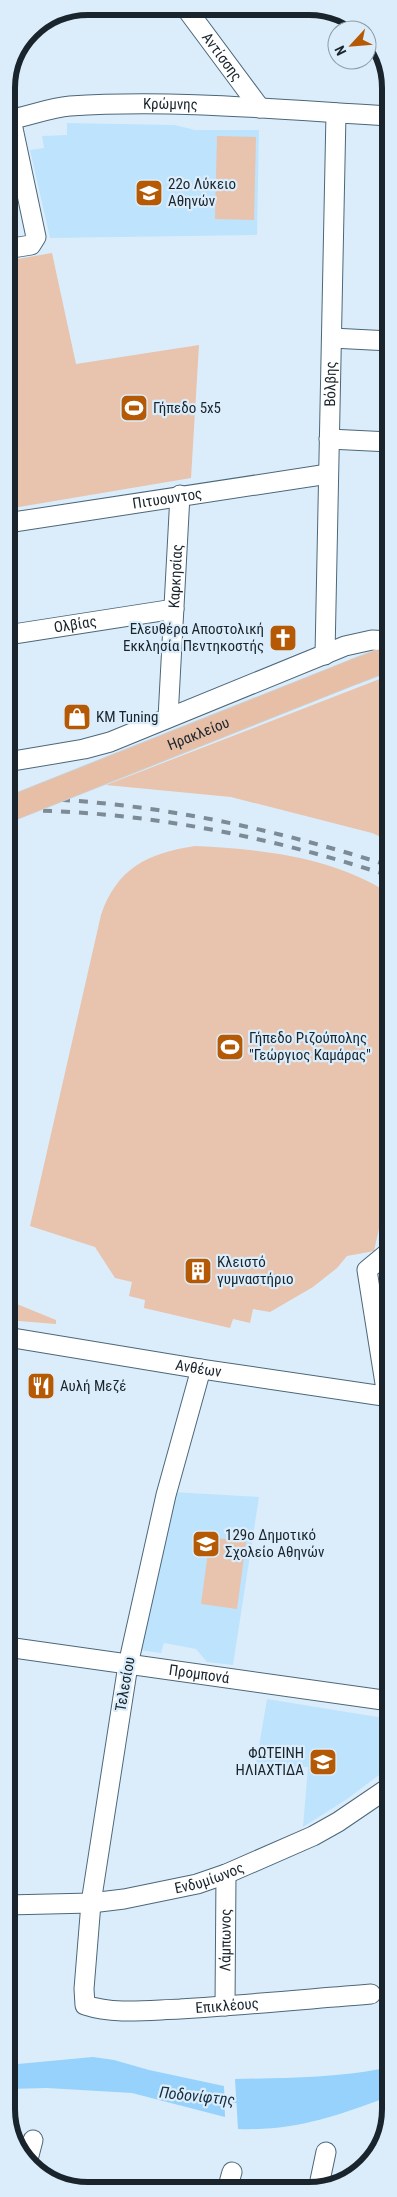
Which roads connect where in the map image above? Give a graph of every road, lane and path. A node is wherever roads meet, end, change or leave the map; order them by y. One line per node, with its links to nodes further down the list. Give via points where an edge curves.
1 (191, 15): 3 (street, Αντίσσης)
2 (205, 15): 3 (street)
3 (204, 32): 4 (street, Αντίσσης)
4 (260, 108): 5 (street, Κρώμνης); 7 (street, Κρώμνης, via 173,104 71,106 49,108)
5 (336, 113): 6 (street, Κρώμνης); 10 (street, Βόλβης)
6 (382, 116)
7 (15, 118)
8 (15, 146): 9 (street, via 36,236 31,245)
9 (15, 248)
10 (332, 338): 11 (street); 12 (street, Βόλβης)
11 (382, 341)
12 (329, 439): 13 (street); 14 (street, Βόλβης)
13 (382, 442)
14 (328, 474): 15 (street, Πιτυουντος); 20 (street, Βόλβης)
15 (180, 495): 16 (street, Πιτυουντος); 17 (street, Καρκησίας)
16 (15, 522)
17 (174, 609): 18 (street, Ολβίας); 22 (street, Καρκησίας)
18 (15, 634)
19 (382, 641): 20 (street, Ηρακλείου, via 345,646)
20 (325, 655): 22 (street, Ηρακλείου)
21 (382, 661): 24 (main road, Ηρακλείου, bridge)
22 (168, 718): 23 (street, Ηρακλείου, via 110,742)
23 (15, 761)
24 (15, 807)
25 (382, 1258): 27 (street, via 367,1270)
26 (15, 1338): 28 (street, Ανθέων)
27 (382, 1356)
28 (201, 1369): 29 (street, Ανθέων); 31 (street, Τελεσίου, via 166,1496)
29 (382, 1395)
30 (15, 1648): 31 (street, Προμπονά)
31 (128, 1664): 32 (street, Προμπονά); 35 (street, Τελεσίου)
32 (382, 1701)
33 (382, 1792): 34 (street, Ενδυμίωνος, via 313,1836)
34 (226, 1874): 35 (street, Ενδυμίωνος, via 166,1891); 39 (street, Λάμπωνος)
35 (91, 1903): 36 (street, Ενδυμίωνος); 38 (street, Τελεσίου)
36 (15, 1905)
37 (371, 1994): 39 (street, Επικλέους)
38 (85, 2005): 39 (street, Επικλέους, via 100,2010)
39 (226, 2006)
40 (32, 2140): 41 (street)
41 (29, 2152)
42 (326, 2152): 43 (street)
43 (320, 2181)

